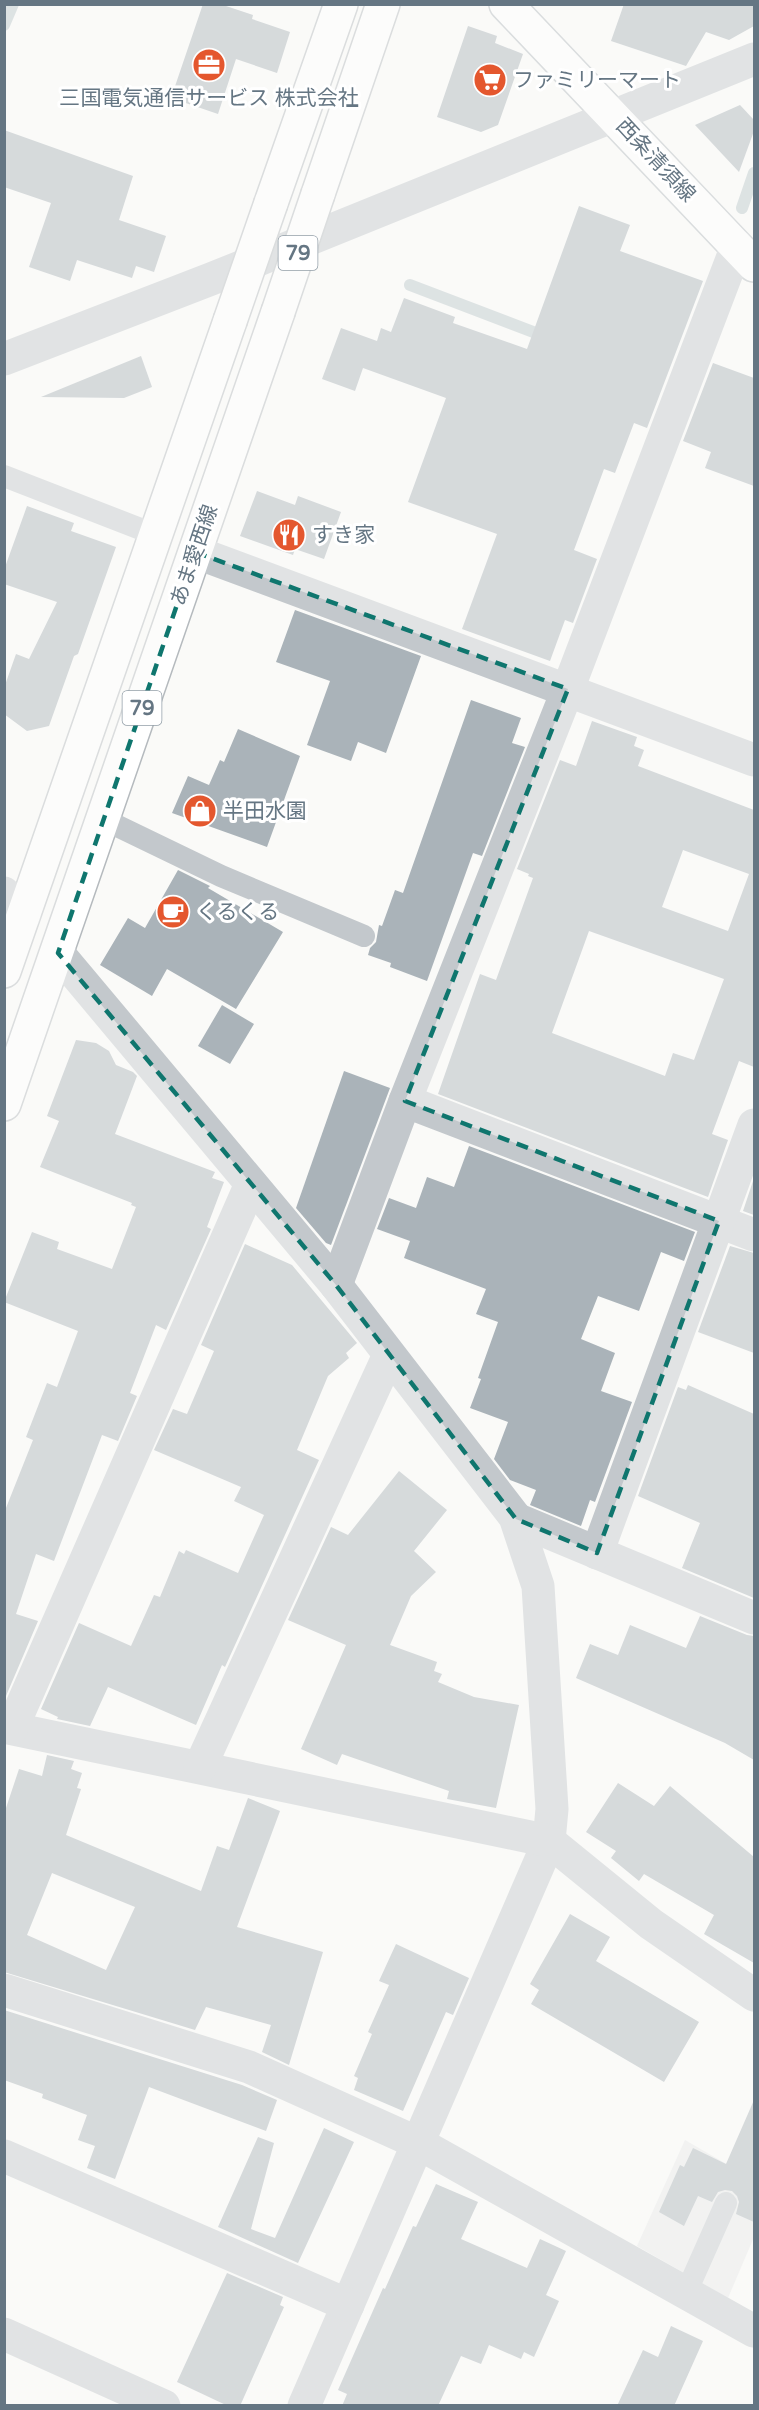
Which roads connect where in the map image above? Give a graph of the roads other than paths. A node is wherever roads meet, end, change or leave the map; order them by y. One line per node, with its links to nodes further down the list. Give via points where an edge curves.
1 (341, 4): 9 (main road, あま愛西線 / 79, bridge)
2 (383, 4): 10 (main road, あま愛西線 / 79, bridge)
3 (506, 4): 5 (main road, 西条清須線)
4 (754, 59): 5 (street)
5 (614, 116): 6 (main road, 西条清須線); 7 (street)
6 (746, 256): 11 (street)
7 (4, 359)
8 (4, 476): 9 (lane)
9 (156, 535): 14 (main road, あま愛西線 / 79)
10 (195, 552): 11 (street); 13 (main road, あま愛西線 / 79)
11 (568, 689): 12 (street); 18 (street)
12 (754, 760)
13 (104, 819): 15 (lane, via 220,876); 16 (main road, あま愛西線 / 79)
14 (14, 905): 17 (main road, あま愛西線 / 79)
15 (364, 936)
16 (58, 953): 19 (main road, あま愛西線 / 79); 21 (street)
17 (4, 972)
18 (405, 1101): 22 (street); 24 (street)
19 (4, 1104)
20 (754, 1125): 22 (street)
21 (251, 1184): 24 (street); 29 (street)
22 (719, 1221): 23 (street); 27 (street)
23 (754, 1235)
24 (336, 1285): 25 (street)
25 (388, 1355): 26 (street); 30 (street)
26 (516, 1519): 27 (street); 31 (street, via 538,1586 552,1809)
27 (597, 1553): 28 (street)
28 (754, 1618)
29 (8, 1727): 30 (street)
30 (200, 1767): 31 (street)
31 (549, 1841): 32 (street, via 651,1924); 34 (street)
32 (751, 1986)
33 (4, 1990): 34 (street, via 249,2067)
34 (418, 2143): 37 (street); 38 (street)
35 (4, 2156): 38 (street)
36 (726, 2203): 37 (lane)
37 (686, 2293): 39 (street)
38 (348, 2305): 42 (street)
39 (754, 2331)
40 (4, 2334): 41 (street)
41 (164, 2406)
42 (304, 2406)

